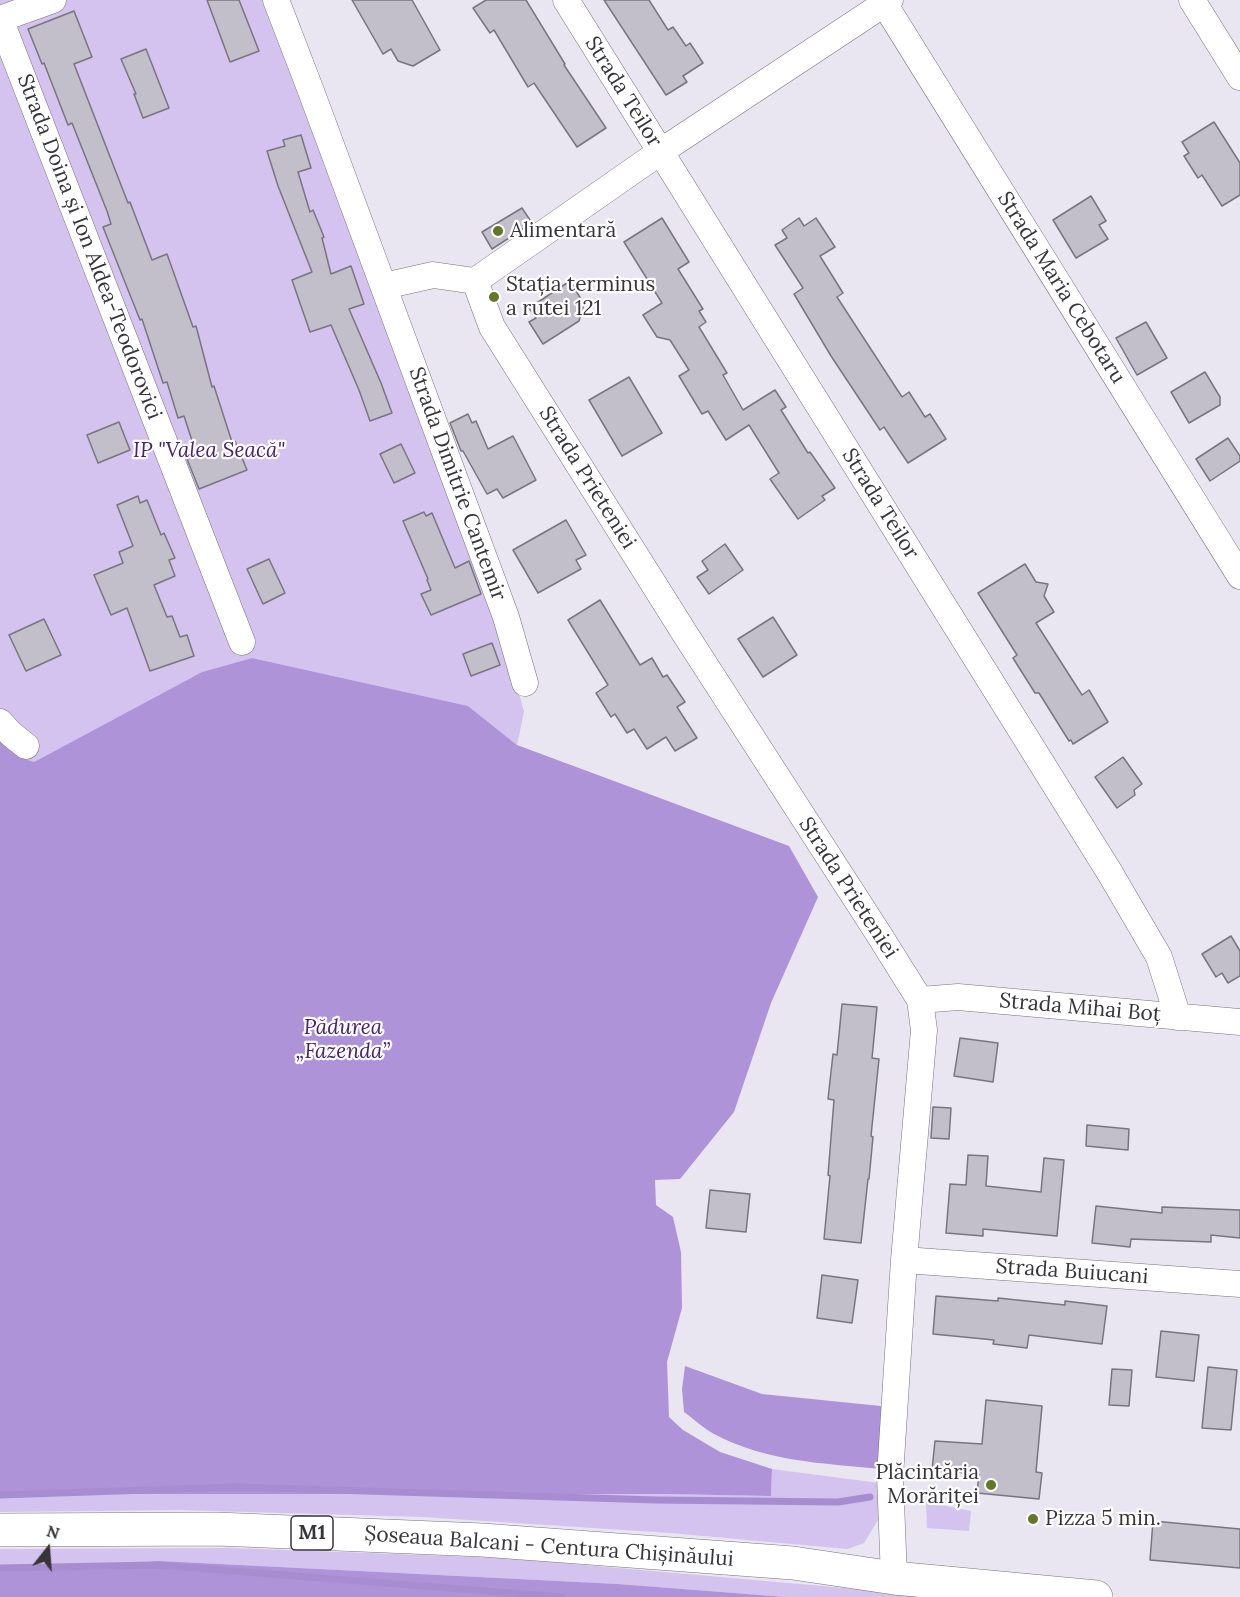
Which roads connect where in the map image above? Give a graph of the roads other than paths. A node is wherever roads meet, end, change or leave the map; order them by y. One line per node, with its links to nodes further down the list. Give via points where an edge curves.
1 (53, 0): 6 (street)
2 (276, 0): 10 (street)
3 (566, 0): 8 (street, Strada Teilor)
4 (1192, 0): 7 (street)
5 (885, 1): 8 (street); 11 (street, Strada Maria Cebotaru)
6 (0, 19): 12 (street, Strada Doina și Ion Aldea-Teodorovici)
7 (1240, 77)
8 (660, 152): 9 (street); 17 (street, Strada Teilor, via 1110,873 1159,957)
9 (475, 281): 10 (street, via 433,276); 16 (street, Strada Prieteniei, via 492,327)
10 (384, 286): 13 (street, Strada Dimitrie Cantemir, via 506,617)
11 (1240, 576)
12 (242, 642)
13 (525, 683)
14 (0, 722): 15 (street)
15 (26, 746)
16 (920, 1000): 17 (street, Strada Mihai Boț, via 958,998); 19 (street, Strada Prieteniei, via 924,1030)
17 (1178, 1017): 18 (street, Strada Mihai Boț)
18 (1240, 1022)
19 (904, 1260): 20 (street, Strada Buiucani); 22 (street, Strada Prieteniei, via 890,1476)
20 (1240, 1284)
21 (0, 1530): 22 (highway, Șoseaua Balcani - Centura Chișinăului / M1, via 217,1529 482,1540 793,1563)
22 (894, 1578): 23 (highway, Șoseaua Balcani - Centura Chișinăului / M1)
23 (1096, 1597)

